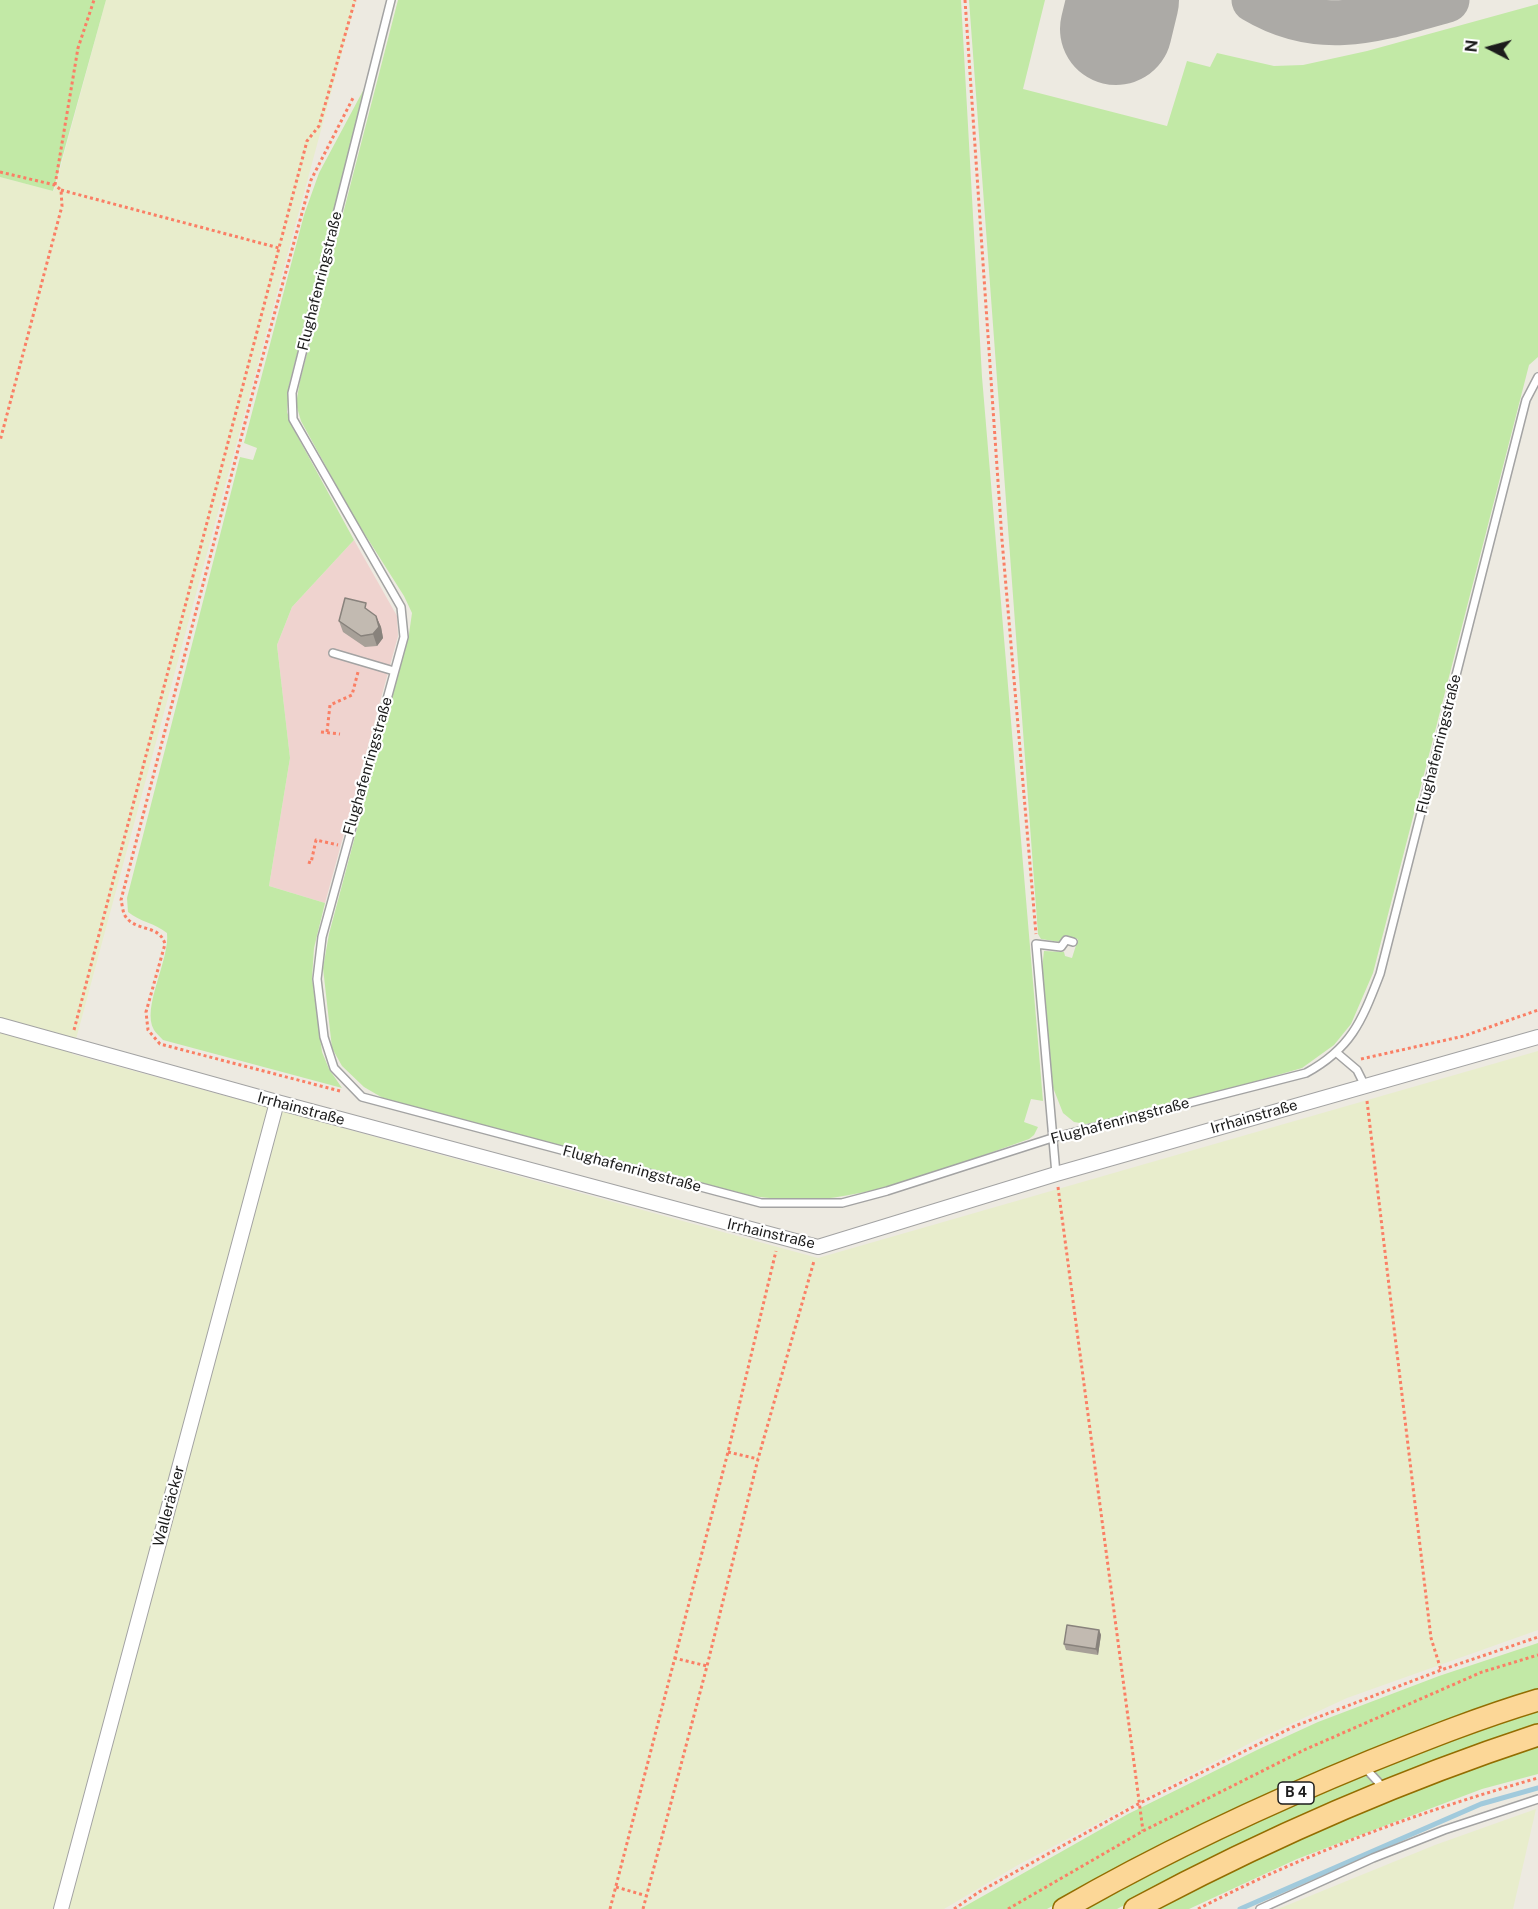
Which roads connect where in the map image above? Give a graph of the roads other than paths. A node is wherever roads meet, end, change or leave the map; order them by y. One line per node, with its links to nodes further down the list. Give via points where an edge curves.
1 (391, 0): 4 (lane, Flughafenringstraße, via 291,393 293,419 401,607 404,637)
2 (1538, 377): 8 (lane, Flughafenringstraße, via 1526,400 1380,974 1352,1036)
3 (333, 653): 4 (lane)
4 (394, 671): 11 (lane, Flughafenringstraße, via 322,937 317,979 324,1037 334,1068 362,1097 761,1203 842,1203)
5 (1073, 942): 11 (lane, via 1066,940 1061,947 1036,944)
6 (0, 1025): 10 (street, Irrhainstraße)
7 (1538, 1036): 9 (street, Irrhainstraße)
8 (1337, 1053): 9 (lane, via 1357,1070); 11 (lane, Flughafenringstraße, via 1306,1073)
9 (1365, 1086): 12 (street, Irrhainstraße)
10 (277, 1102): 12 (street, Irrhainstraße, via 818,1247); 18 (street, Walleräcker)
11 (1052, 1138): 12 (lane)
12 (1056, 1174)
13 (1538, 1700): 19 (main road, B 4, via 1426,1739 1256,1810)
14 (1538, 1736): 20 (main road, B 4, via 1351,1805 1242,1854)
15 (1370, 1772): 16 (lane)
16 (1380, 1784)
17 (1538, 1799): 21 (lane, via 1383,1854)
18 (61, 1909)
19 (1064, 1909)
20 (1135, 1909)
21 (1260, 1909)

